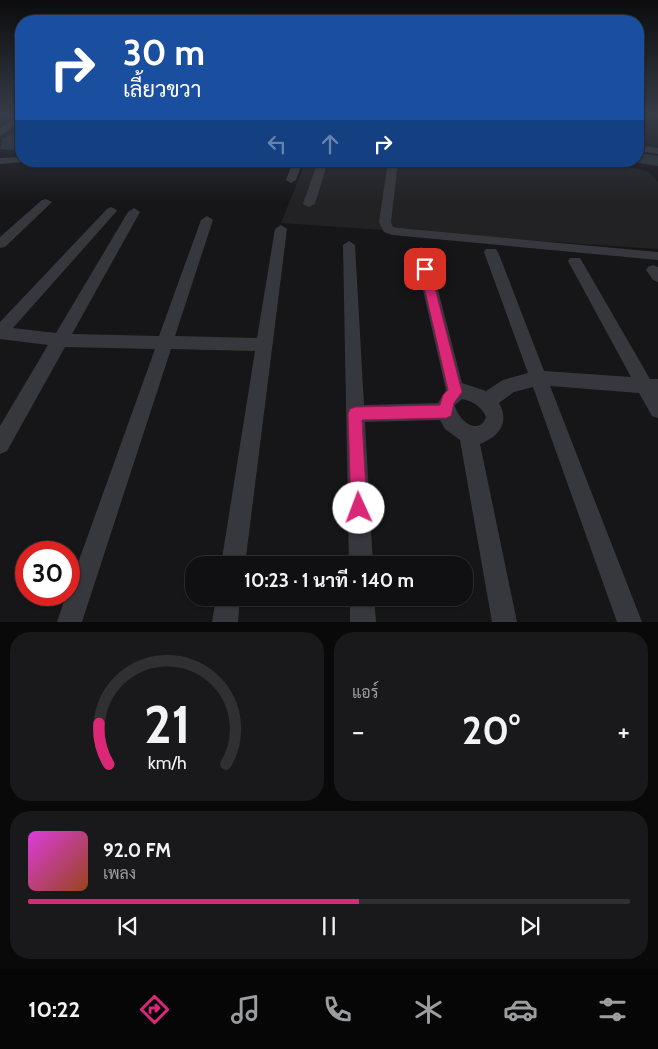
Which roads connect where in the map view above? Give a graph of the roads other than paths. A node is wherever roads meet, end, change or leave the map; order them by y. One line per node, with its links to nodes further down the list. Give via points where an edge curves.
1 (644, 149): 2 (street)
2 (658, 151)
3 (0, 160): 4 (street)
4 (15, 160)
5 (295, 167): 8 (street)
6 (321, 167): 10 (street)
7 (392, 167): 19 (street, via 385,222 388,229 396,232)
8 (290, 180)
9 (46, 202): 15 (street)
10 (310, 204)
11 (111, 210): 21 (street)
12 (134, 212): 22 (street)
13 (207, 220): 23 (street)
14 (281, 229): 24 (street)
15 (0, 244)
16 (348, 245): 31 (street)
17 (421, 251): 27 (street)
18 (491, 252): 25 (street)
19 (658, 256)
20 (575, 261): 26 (street)
21 (0, 332): 22 (street)
22 (60, 340): 23 (street); 33 (street)
23 (164, 343): 24 (street); 38 (street)
24 (266, 345): 34 (street)
25 (539, 378): 26 (street); 28 (street, via 509,385); 42 (street)
26 (651, 387): 29 (street)
27 (455, 392): 28 (street, via 475,393); 30 (street, via 447,400)
28 (487, 401): 32 (street, via 492,408 494,423 484,434)
29 (658, 410)
30 (446, 411): 31 (street); 32 (street, via 453,425)
31 (355, 414): 35 (street)
32 (468, 434): 41 (street)
33 (0, 444)
34 (234, 556)
35 (361, 556)
36 (227, 606): 39 (street)
37 (362, 606): 40 (street)
38 (69, 622)
39 (225, 622)
40 (363, 622)
41 (505, 622)
42 (630, 622)

